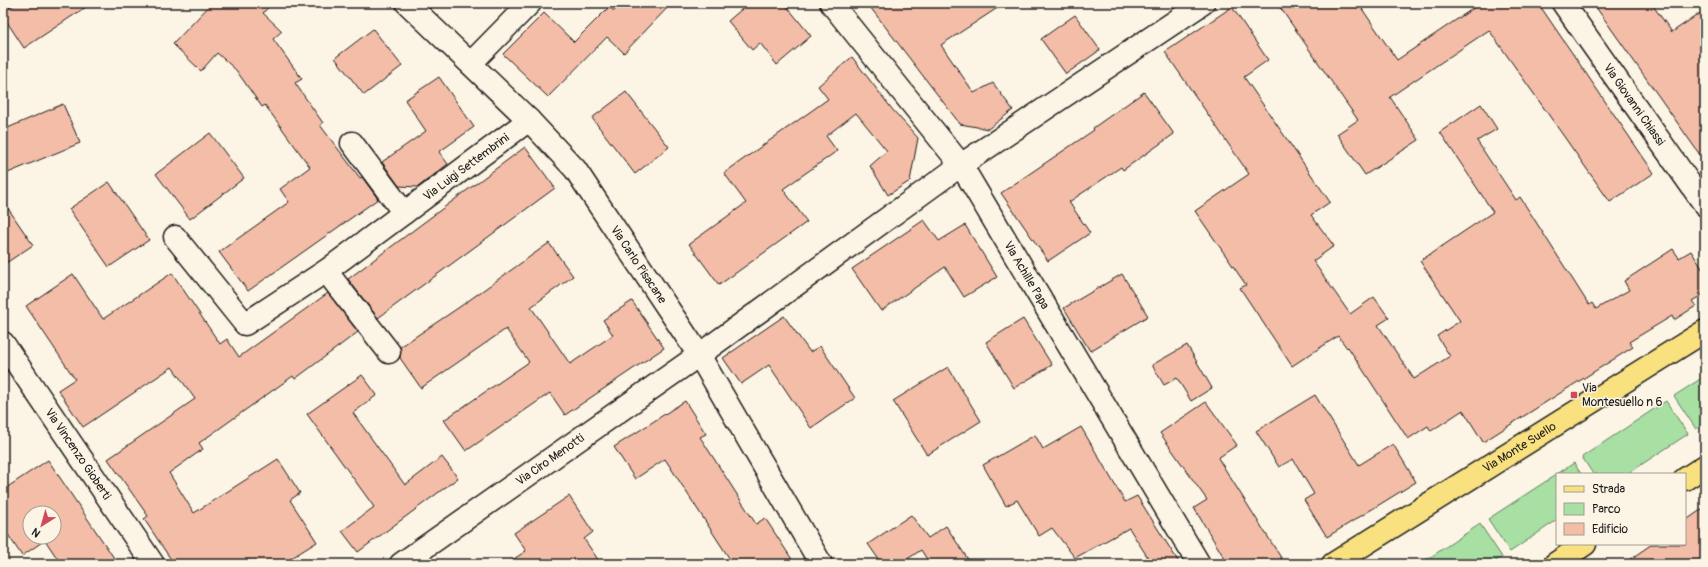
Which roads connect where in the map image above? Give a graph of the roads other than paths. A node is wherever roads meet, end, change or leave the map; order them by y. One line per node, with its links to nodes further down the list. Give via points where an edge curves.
1 (407, 3): 6 (street, Via Carlo Pisacane)
2 (530, 3): 6 (street)
3 (831, 3): 9 (street, Via Achille Papa)
4 (1203, 3): 9 (street, Via Ciro Menotti)
5 (1563, 3): 10 (street, Via Giovanni Chiassi)
6 (470, 63): 7 (street, Via Carlo Pisacane)
7 (529, 120): 11 (street, Via Luigi Settembrini); 17 (street, Via Carlo Pisacane, via 575,169)
8 (352, 143): 11 (street)
9 (961, 165): 17 (street, Via Ciro Menotti); 24 (street, Via Achille Papa)
10 (1705, 205)
11 (404, 213): 13 (street, Via Luigi Settembrini)
12 (175, 236): 13 (street, Via Luigi Settembrini, via 245,324)
13 (326, 271): 16 (street)
14 (1705, 331): 25 (main road, Via Monte Suello)
15 (3, 344): 21 (street, Via Vincenzo Gioberti)
16 (389, 352)
17 (698, 355): 22 (street, Via Ciro Menotti); 23 (street, Via Carlo Pisacane)
18 (1705, 466): 19 (main road)
19 (1686, 478)
20 (1584, 545): 26 (main road)
21 (153, 564)
22 (401, 564)
23 (821, 564)
24 (1199, 564)
25 (1333, 564)
26 (1555, 564)

